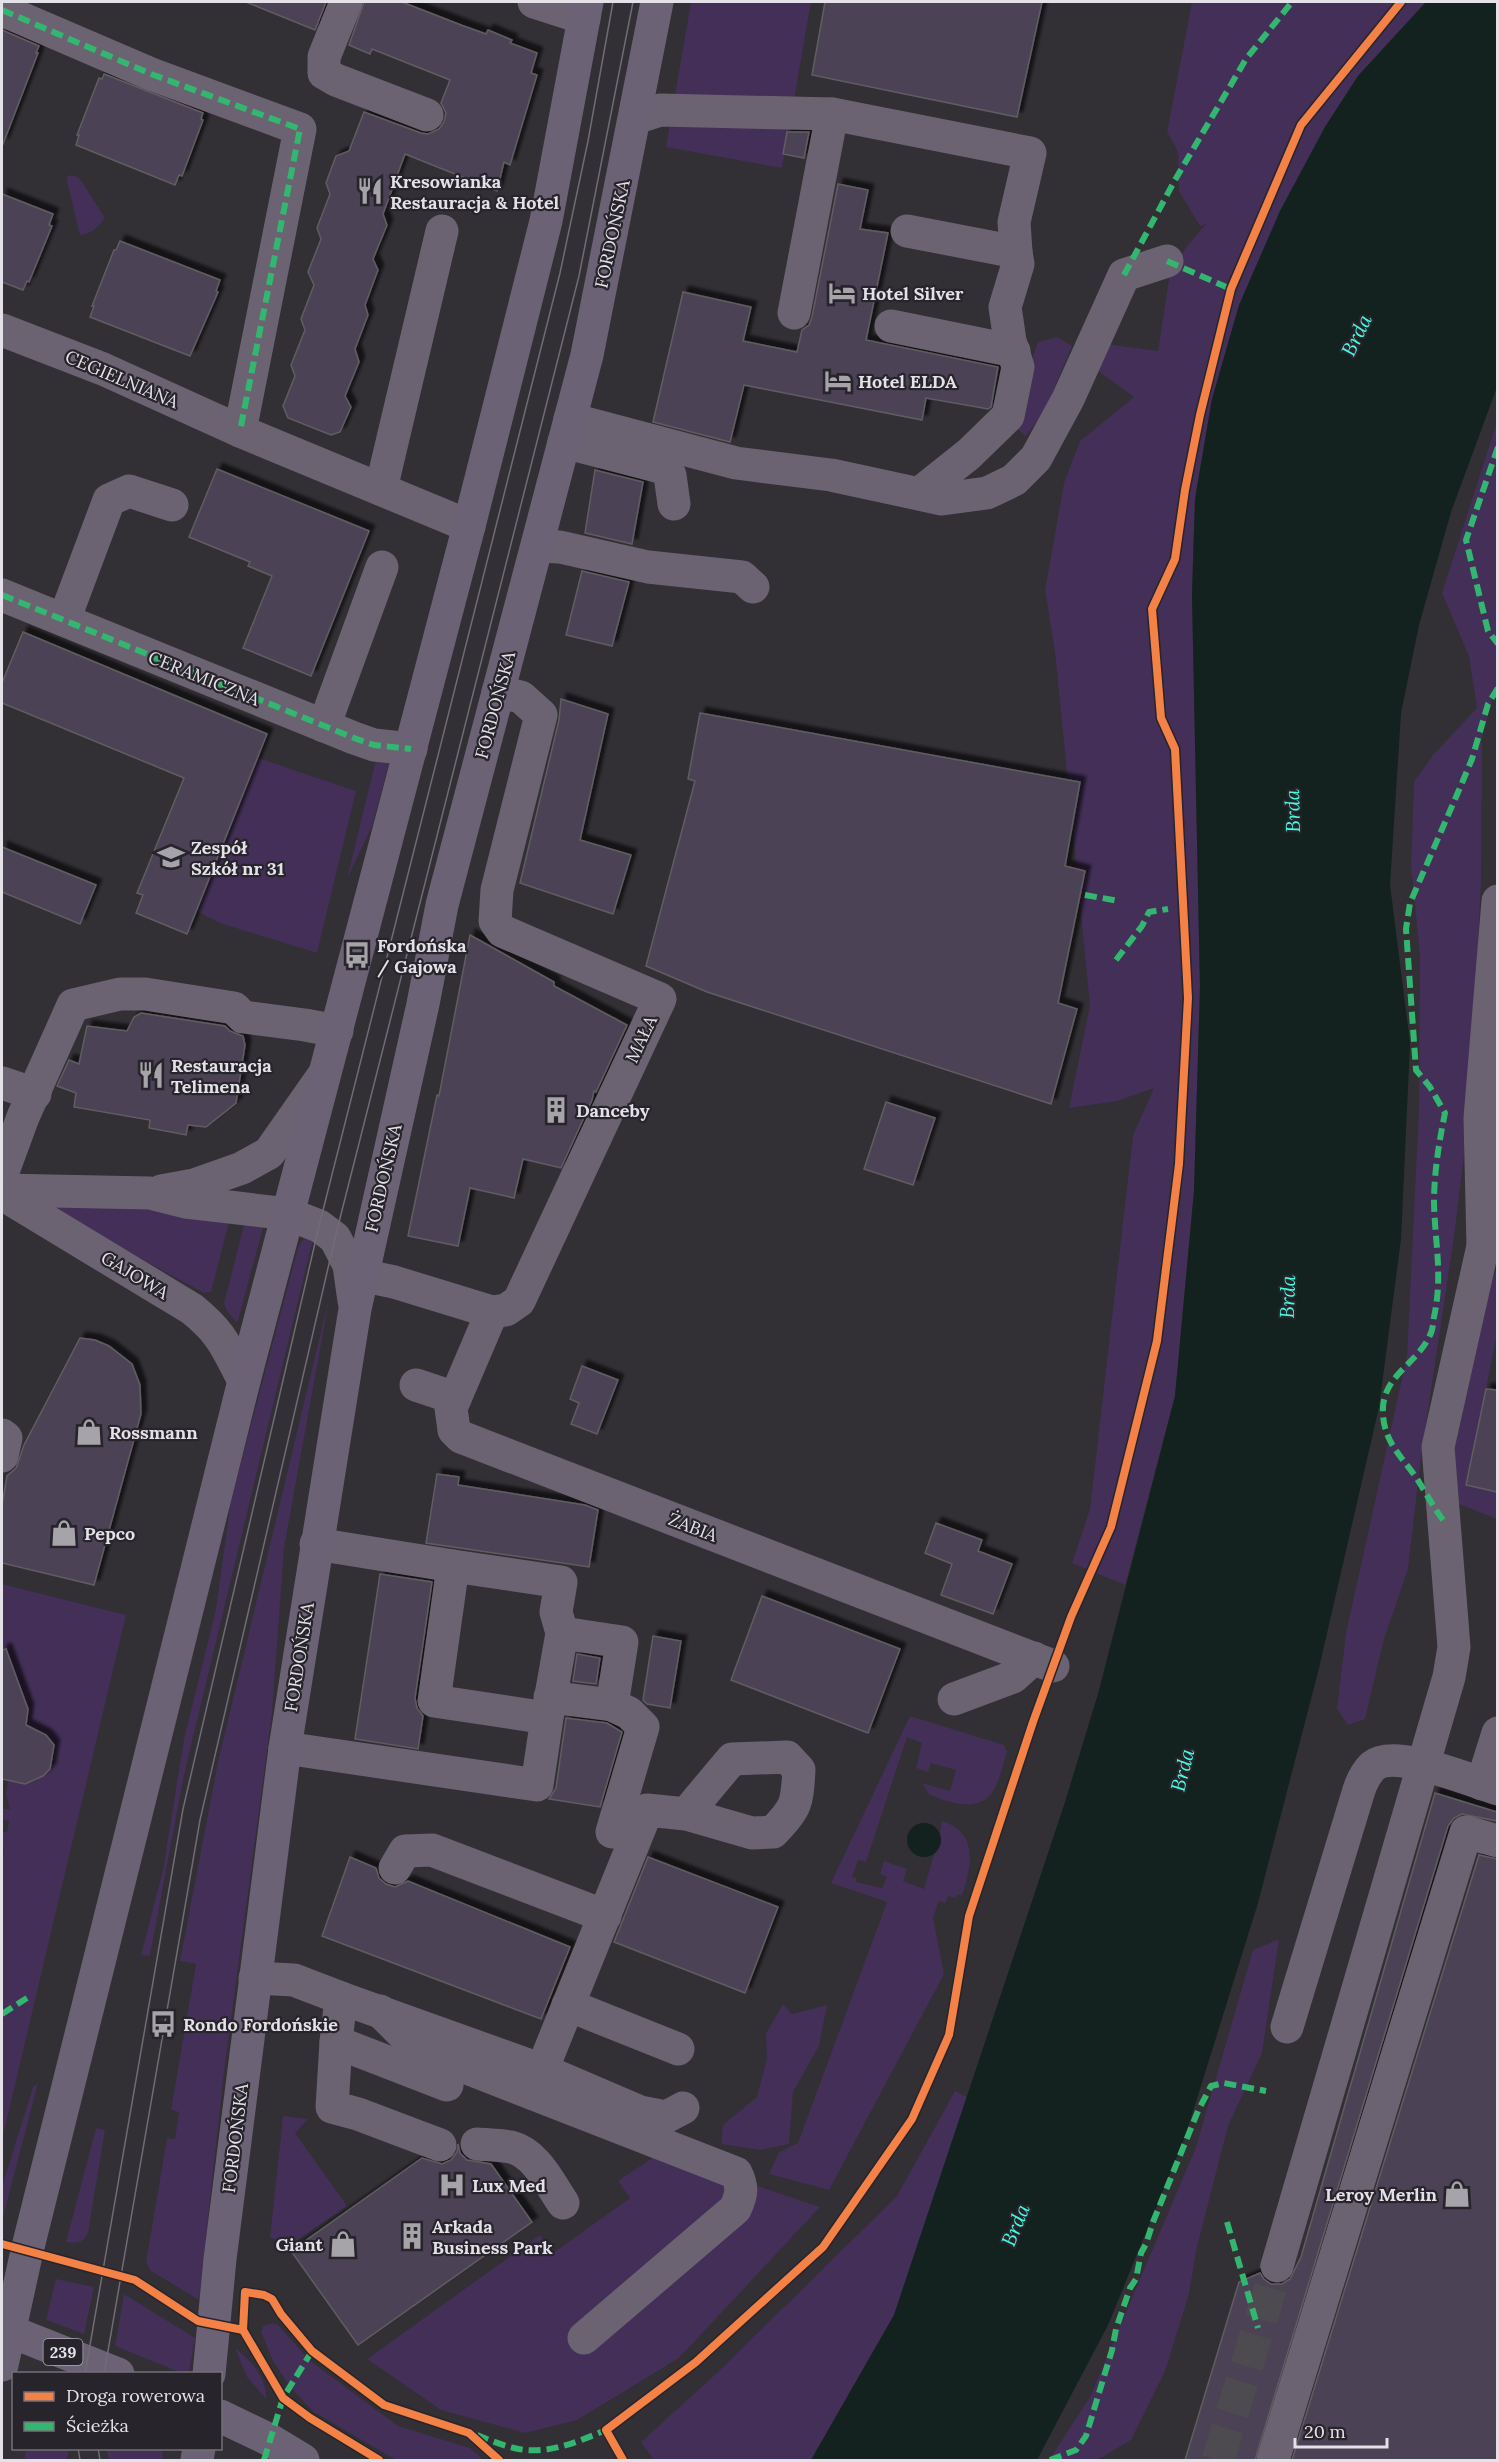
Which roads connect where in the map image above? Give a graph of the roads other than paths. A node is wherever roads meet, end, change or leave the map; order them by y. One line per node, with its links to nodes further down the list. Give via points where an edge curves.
1 (346, 2): 7 (street, via 324,57 324,73)
2 (534, 2): 5 (street)
3 (657, 2): 8 (main road, FORDOŃSKA)
4 (2, 10): 17 (street, via 151,74 300,129)
5 (586, 10): 23 (main road, via 546,221)
6 (832, 114): 8 (street, via 660,110); 11 (street, via 1030,153 1014,222); 13 (street)
7 (428, 115)
8 (635, 118): 18 (main road, FORDOŃSKA, via 587,354)
9 (442, 231): 19 (street)
10 (907, 231): 11 (street)
11 (1016, 252): 16 (street, via 1018,264 1005,307)
12 (1167, 261): 20 (street, via 1124,275 1061,412 1036,458 1014,480 987,493 942,499)
13 (794, 313)
14 (891, 326): 16 (street)
15 (2, 330): 17 (street, CEGIELNIANA, via 103,369)
16 (1014, 351): 20 (street, via 1018,367 1008,416)
17 (240, 431): 19 (street, CEGIELNIANA)
18 (567, 431): 20 (street, via 736,463 831,475); 21 (street, via 664,468 670,475); 24 (main road, FORDOŃSKA)
19 (381, 489): 23 (street, CEGIELNIANA)
20 (920, 494)
21 (674, 504)
22 (172, 505): 28 (street, via 129,490 110,500)
23 (469, 526): 31 (main road)
24 (537, 546): 26 (street, via 560,547 648,567 742,577); 29 (main road, FORDOŃSKA)
25 (382, 567): 30 (street)
26 (753, 587)
27 (2, 595): 28 (street, CERAMICZNA)
28 (64, 620): 30 (street, CERAMICZNA)
29 (498, 692): 41 (main road, FORDOŃSKA, via 442,905); 43 (street, MAŁA, via 521,698 541,715 497,890 495,921 502,931 660,999 519,1301 506,1310)
30 (324, 726): 31 (street, CERAMICZNA, via 374,745)
31 (411, 749): 33 (main road)
32 (1497, 901): 40 (street, via 1480,1118)
33 (334, 1041): 35 (street, via 306,1025 243,1017 234,1008 120,994 73,1005); 38 (street, GAJOWA, via 322,1077 269,1153 250,1165 194,1185); 39 (main road)
34 (2, 1083): 35 (street)
35 (35, 1094): 36 (street)
36 (2, 1174)
37 (2, 1192): 38 (street, GAJOWA); 44 (street, GAJOWA, via 198,1314 226,1344)
38 (150, 1193): 39 (street, GAJOWA, via 186,1203)
39 (288, 1214): 42 (street, GAJOWA, via 319,1226 334,1238 349,1265); 44 (main road)
40 (1490, 1246): 57 (street, via 1438,1447 1454,1647)
41 (362, 1275): 42 (main road, FORDOŃSKA); 43 (street)
42 (355, 1309): 49 (main road, FORDOŃSKA)
43 (492, 1312): 46 (street, ŻABIA)
44 (244, 1381): 78 (main road)
45 (416, 1386): 46 (street)
46 (455, 1398): 52 (street, ŻABIA, via 450,1408 454,1430 461,1437 1043,1662)
47 (2, 1435): 48 (street, via 6,1438)
48 (2, 1456)
49 (316, 1544): 50 (street); 56 (main road, FORDOŃSKA)
50 (453, 1566): 51 (street, via 561,1582 556,1612); 54 (street, via 434,1701)
51 (562, 1633): 53 (street, via 622,1642); 54 (street)
52 (954, 1699)
53 (612, 1705): 54 (street); 60 (street, via 629,1713 643,1727)
54 (549, 1707): 56 (street, via 537,1785)
55 (1497, 1733): 58 (street)
56 (285, 1748): 64 (main road, FORDOŃSKA)
57 (1423, 1766): 58 (street); 68 (street, via 1384,1761 1364,1776); 77 (street)
58 (1490, 1787)
59 (686, 1814): 63 (street, via 647,1810)
60 (612, 1832)
61 (1497, 1841): 85 (street, via 1466,1832)
62 (395, 1868): 63 (street, via 405,1851 432,1850)
63 (605, 1916): 66 (street)
64 (255, 1978): 65 (street, via 294,1980); 82 (main road, FORDOŃSKA)
65 (341, 1998): 67 (street); 69 (street)
66 (568, 2004): 70 (street); 71 (street)
67 (381, 2011): 71 (street); 79 (street, via 418,2049 736,2173 742,2184 735,2209)
68 (1287, 2027)
69 (336, 2042): 72 (street); 75 (street, via 332,2107)
70 (678, 2049)
71 (542, 2070): 73 (street, via 640,2112 666,2117)
72 (507, 2108)
73 (683, 2108)
74 (477, 2144): 76 (street, via 522,2151 532,2158)
75 (440, 2145)
76 (563, 2203)
77 (1277, 2266)
78 (5, 2329): 80 (main road); 81 (main road, 239)
79 (584, 2338)
80 (2, 2364)
81 (114, 2372)
82 (209, 2372)
83 (222, 2417): 84 (main road)
84 (303, 2460)
85 (1273, 2460)

